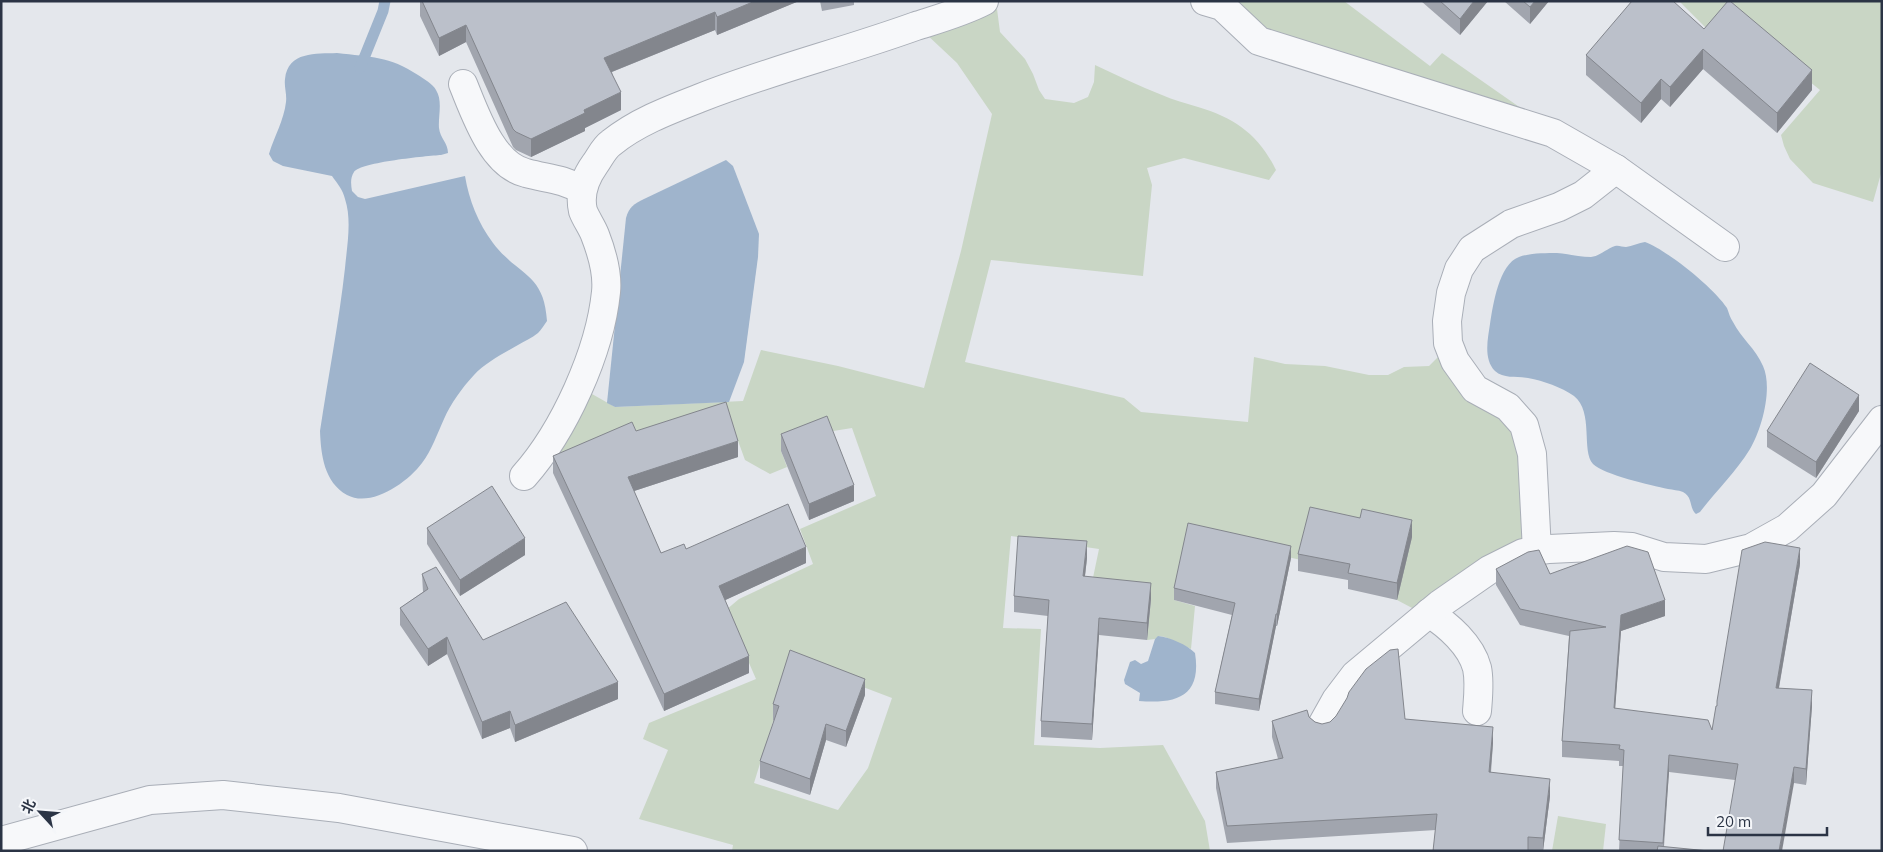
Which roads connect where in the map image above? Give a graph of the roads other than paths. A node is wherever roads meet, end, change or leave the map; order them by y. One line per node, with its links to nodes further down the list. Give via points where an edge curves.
1 (984, 1): 5 (street, via 868,43 758,76 665,112 609,144 588,173)
2 (1205, 1): 4 (street, via 1222,6 1259,42 1553,133)
3 (463, 84): 5 (street, via 493,147 511,167 567,181)
4 (1616, 169): 6 (street); 9 (street, via 1583,195 1511,224 1472,249 1459,269 1451,293 1448,343 1455,362 1475,389 1508,407 1524,425 1532,454)
5 (582, 190): 8 (street, via 583,211 605,266 602,316 578,389 540,458)
6 (1725, 246)
7 (1882, 420): 9 (street, via 1824,495 1787,528 1751,548 1706,559 1664,557 1632,547 1614,546)
8 (524, 476)
9 (1538, 551): 10 (street, via 1523,553 1489,570)
10 (1429, 613): 11 (street, via 1454,632 1471,654 1477,668); 12 (street, via 1355,675)
11 (1477, 711)
12 (1322, 725)
13 (1, 841): 14 (street, via 150,800 223,795 339,808)
14 (573, 851)

